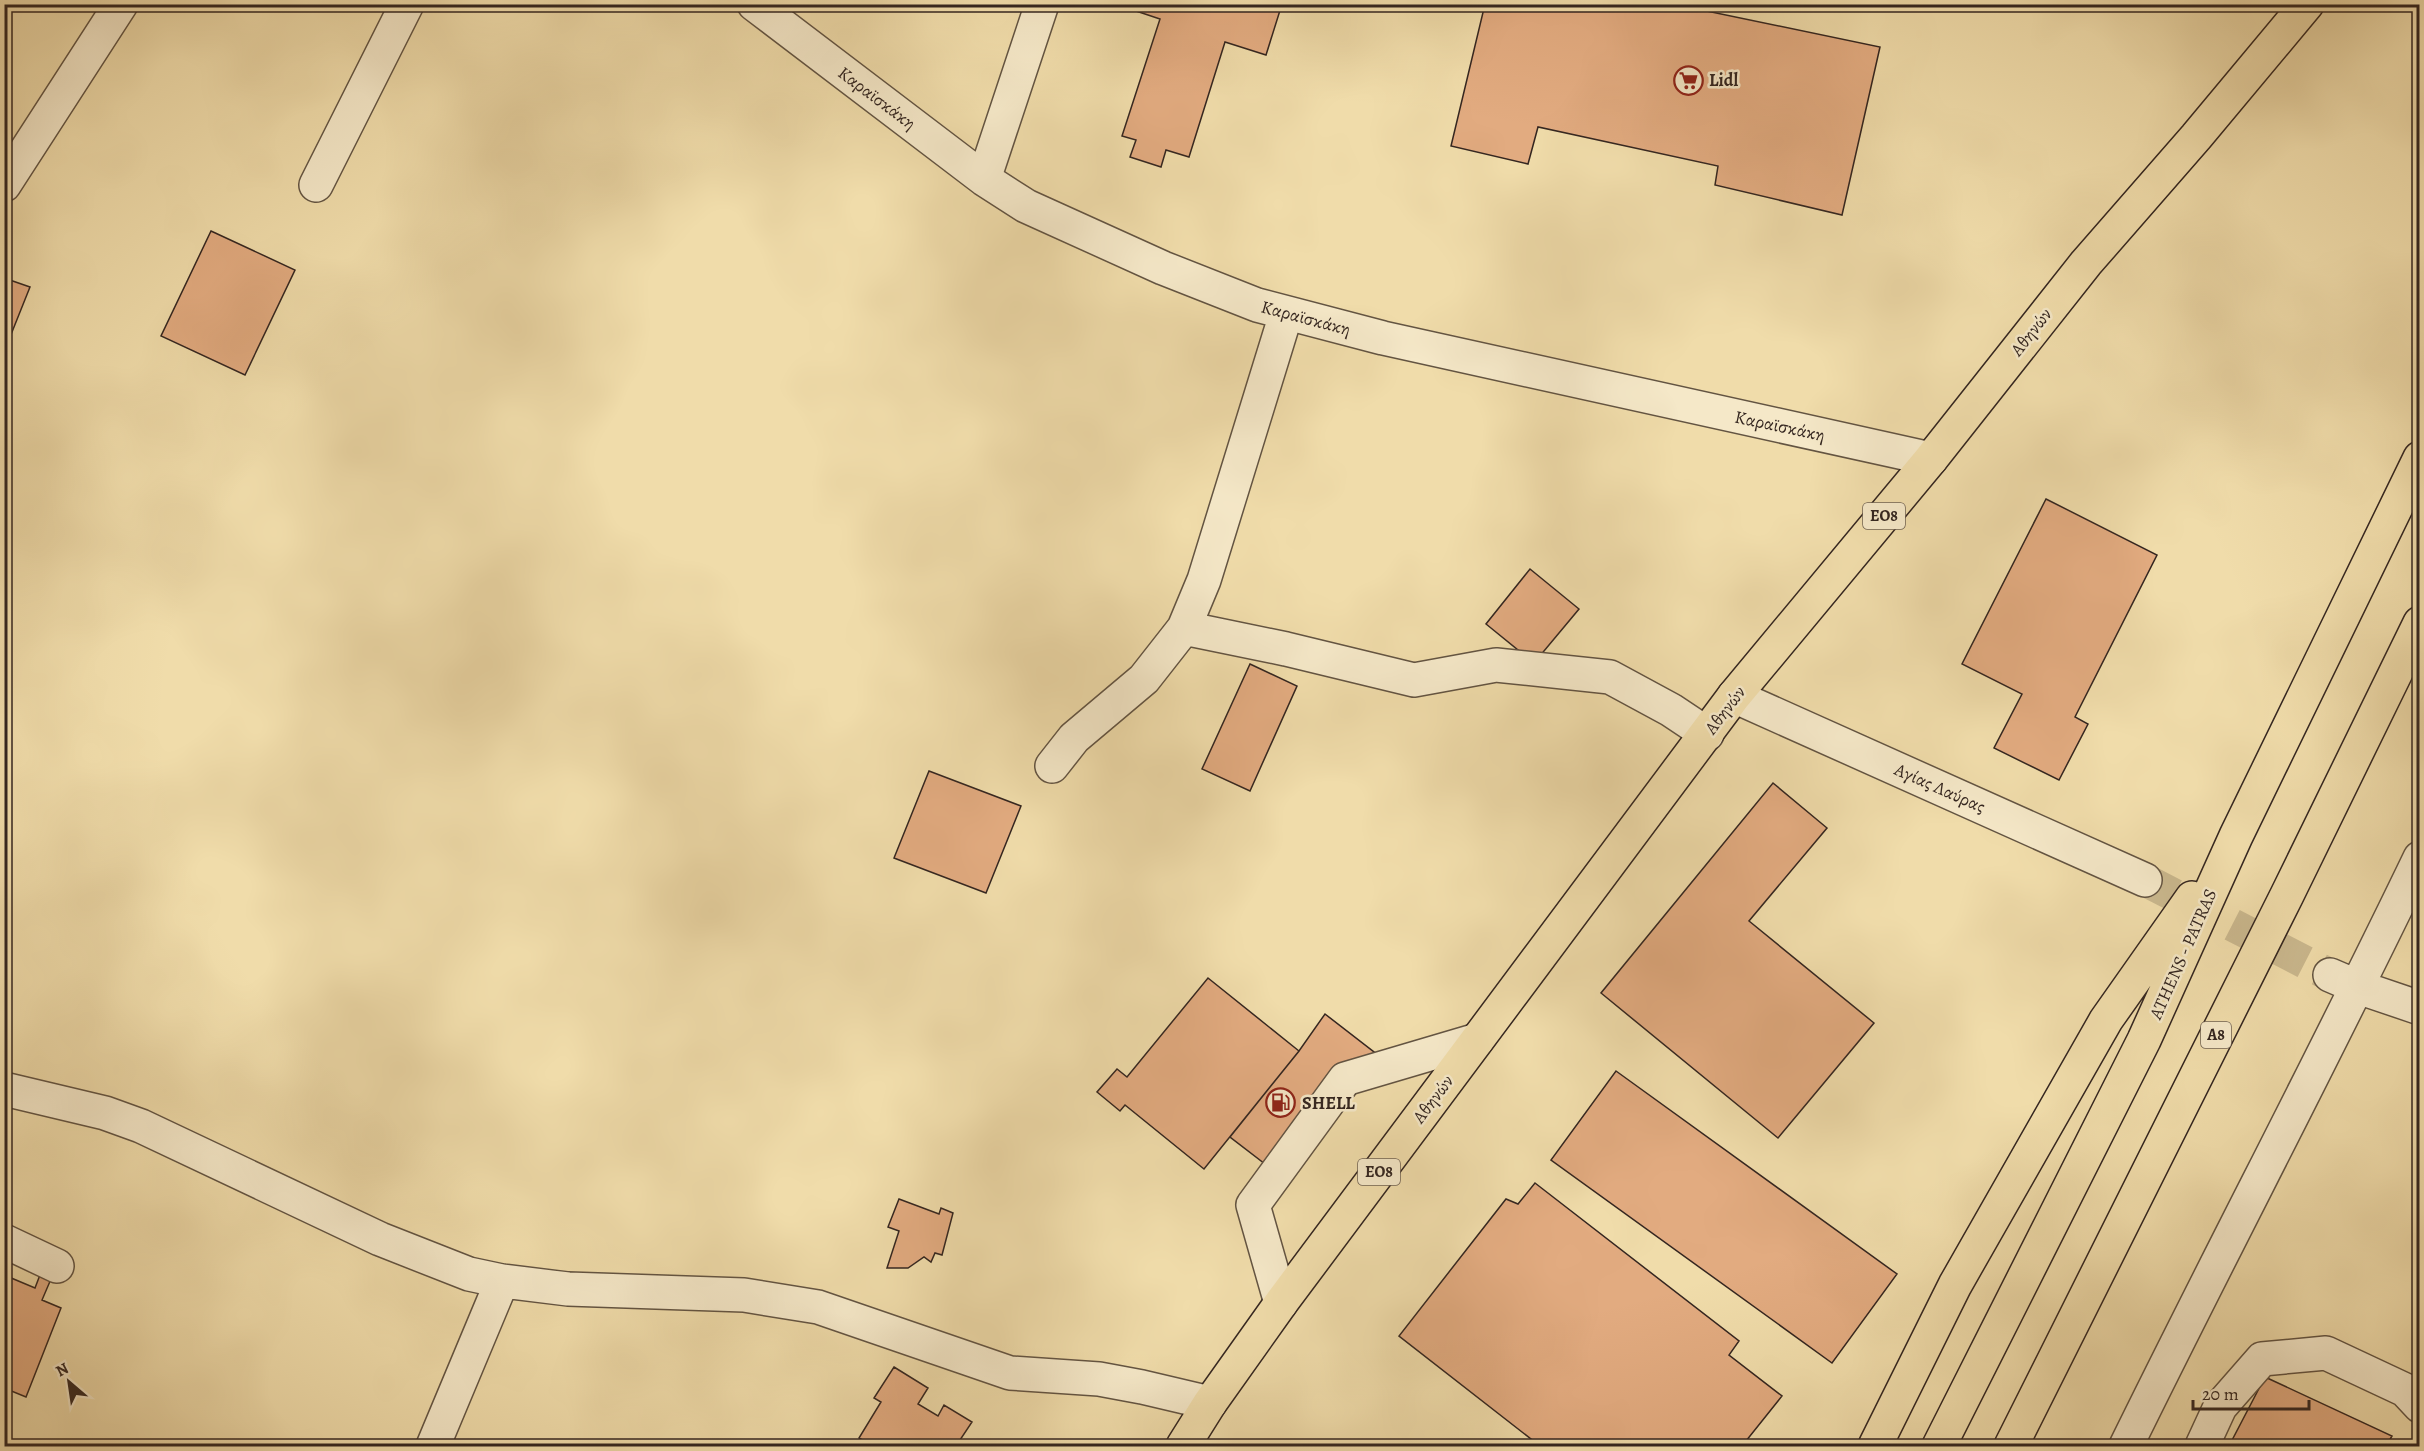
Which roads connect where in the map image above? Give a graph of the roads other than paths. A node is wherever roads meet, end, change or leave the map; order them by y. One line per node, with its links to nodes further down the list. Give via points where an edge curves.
1 (121, 4): 7 (street)
2 (407, 4): 8 (street)
3 (754, 4): 6 (street, Καραϊσκάκη)
4 (1042, 4): 6 (street)
5 (2307, 4): 11 (main road, Αθηνών / ΕΟ8, via 2086,262)
6 (984, 179): 9 (street, Καραϊσκάκη, via 1026,206 1163,268)
7 (4, 185)
8 (316, 185)
9 (1286, 314): 11 (street, Καραϊσκάκη); 13 (street, via 1204,580)
10 (2420, 458): 17 (main road, ATHENS - PATRAS)
11 (1931, 459): 14 (main road, Αθηνών / ΕΟ8)
12 (2420, 623): 34 (main road, Α8)
13 (1184, 628): 15 (street, via 1414,680 1496,666 1610,677); 16 (street, via 1144,679 1074,738)
14 (1734, 696): 15 (main road, Αθηνών / ΕΟ8); 19 (street, Αγίας Λαύρας)
15 (1707, 734): 22 (main road, Αθηνών / ΕΟ8)
16 (1053, 766)
17 (2236, 836): 32 (main road, via 2106,1020 1955,1286); 33 (main road, ATHENS - PATRAS, via 2144,1040)
18 (2420, 858): 20 (street)
19 (2145, 880)
20 (2344, 981): 21 (street); 35 (street)
21 (2420, 1008)
22 (1477, 1040): 27 (main road, Αθηνών / ΕΟ8); 27 (street, via 1346,1079 1254,1205)
23 (4, 1089): 26 (street, via 105,1113 141,1126 380,1239 440,1264)
24 (4, 1241): 25 (street)
25 (57, 1266)
26 (502, 1281): 28 (street, via 568,1289 744,1295 790,1301 1010,1372 1099,1380); 30 (street)
27 (1281, 1303): 28 (main road, Αθηνών / ΕΟ8)
28 (1210, 1403): 31 (main road, Αθηνών / ΕΟ8)
29 (2420, 1406): 36 (street, via 2404,1390 2326,1353 2262,1359 2220,1407)
30 (433, 1446)
31 (1183, 1446)
32 (1875, 1446)
33 (1939, 1446)
34 (2011, 1446)
35 (2126, 1446)
36 (2202, 1446)

